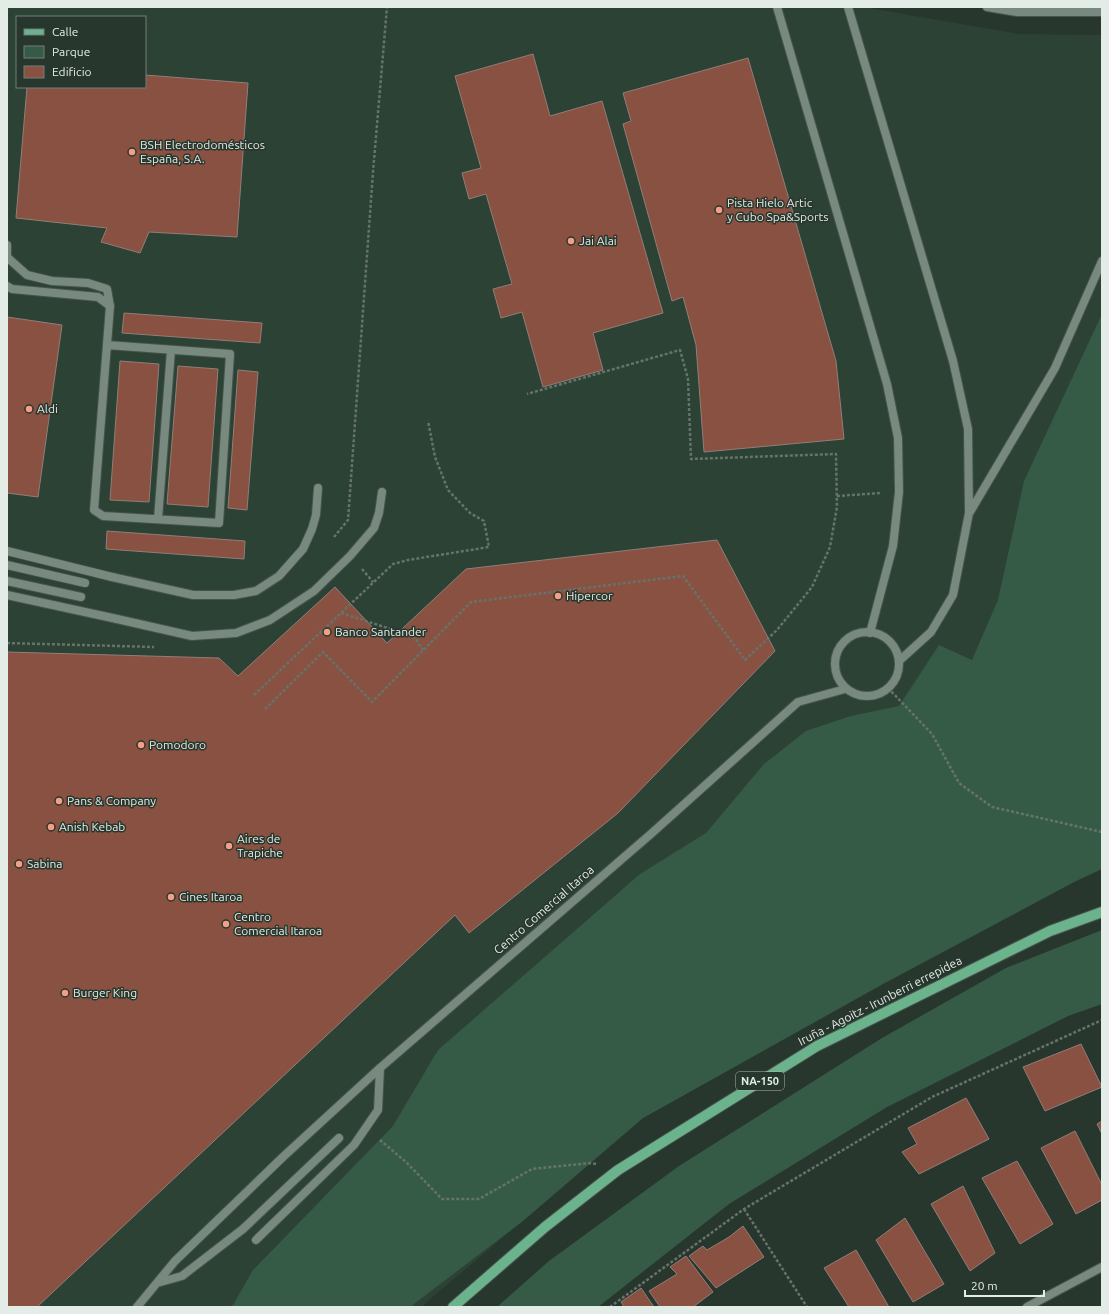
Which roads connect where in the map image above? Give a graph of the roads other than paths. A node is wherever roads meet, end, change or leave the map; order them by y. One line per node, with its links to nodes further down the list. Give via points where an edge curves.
1 (777, 7): 22 (street, via 887,384 898,438 899,492 893,546)
2 (848, 7): 14 (street, via 953,360 968,429)
3 (987, 7): 4 (street, via 1017,12)
4 (1102, 12)
5 (7, 245): 6 (street)
6 (7, 259): 9 (street, via 27,275 88,283 106,289)
7 (1102, 261): 14 (street, via 1055,368)
8 (7, 286): 9 (street, via 12,289 98,297)
9 (110, 306): 10 (street)
10 (107, 345): 11 (street); 15 (street, via 94,510 103,516)
11 (171, 350): 15 (street); 15 (street, via 230,354 218,523)
12 (318, 488): 16 (street, via 316,515 303,549 279,576 256,590 234,595 193,595)
13 (382, 492): 20 (street, via 374,528 314,591 270,620 236,632 192,636)
14 (969, 513): 23 (street, via 953,595 931,632)
15 (158, 519)
16 (7, 551)
17 (7, 566): 19 (street)
18 (7, 580): 21 (street)
19 (85, 583)
20 (7, 595)
21 (81, 597)
22 (870, 633): 23 (street, via 878,634 893,644); 24 (street, via 861,632 844,640 836,656 836,674)
23 (899, 661): 24 (street, via 897,676 888,688 875,696 859,696)
24 (846, 689): 26 (street, Centro Comercial Itaroa, via 798,702 652,833)
25 (1102, 912): 32 (main road, Iruña - Agoitz - Irunberri errepidea / NA-150, via 1050,931 816,1046 618,1170 544,1227)
26 (380, 1068): 28 (street, via 378,1110 354,1145); 30 (street, Centro Comercial Itaroa, via 175,1261)
27 (339, 1138): 30 (street, via 243,1228 182,1276)
28 (256, 1240)
29 (1102, 1267): 33 (street)
30 (156, 1284): 31 (street, Centro Comercial Itaroa)
31 (137, 1307)
32 (452, 1307)
33 (1027, 1307)

